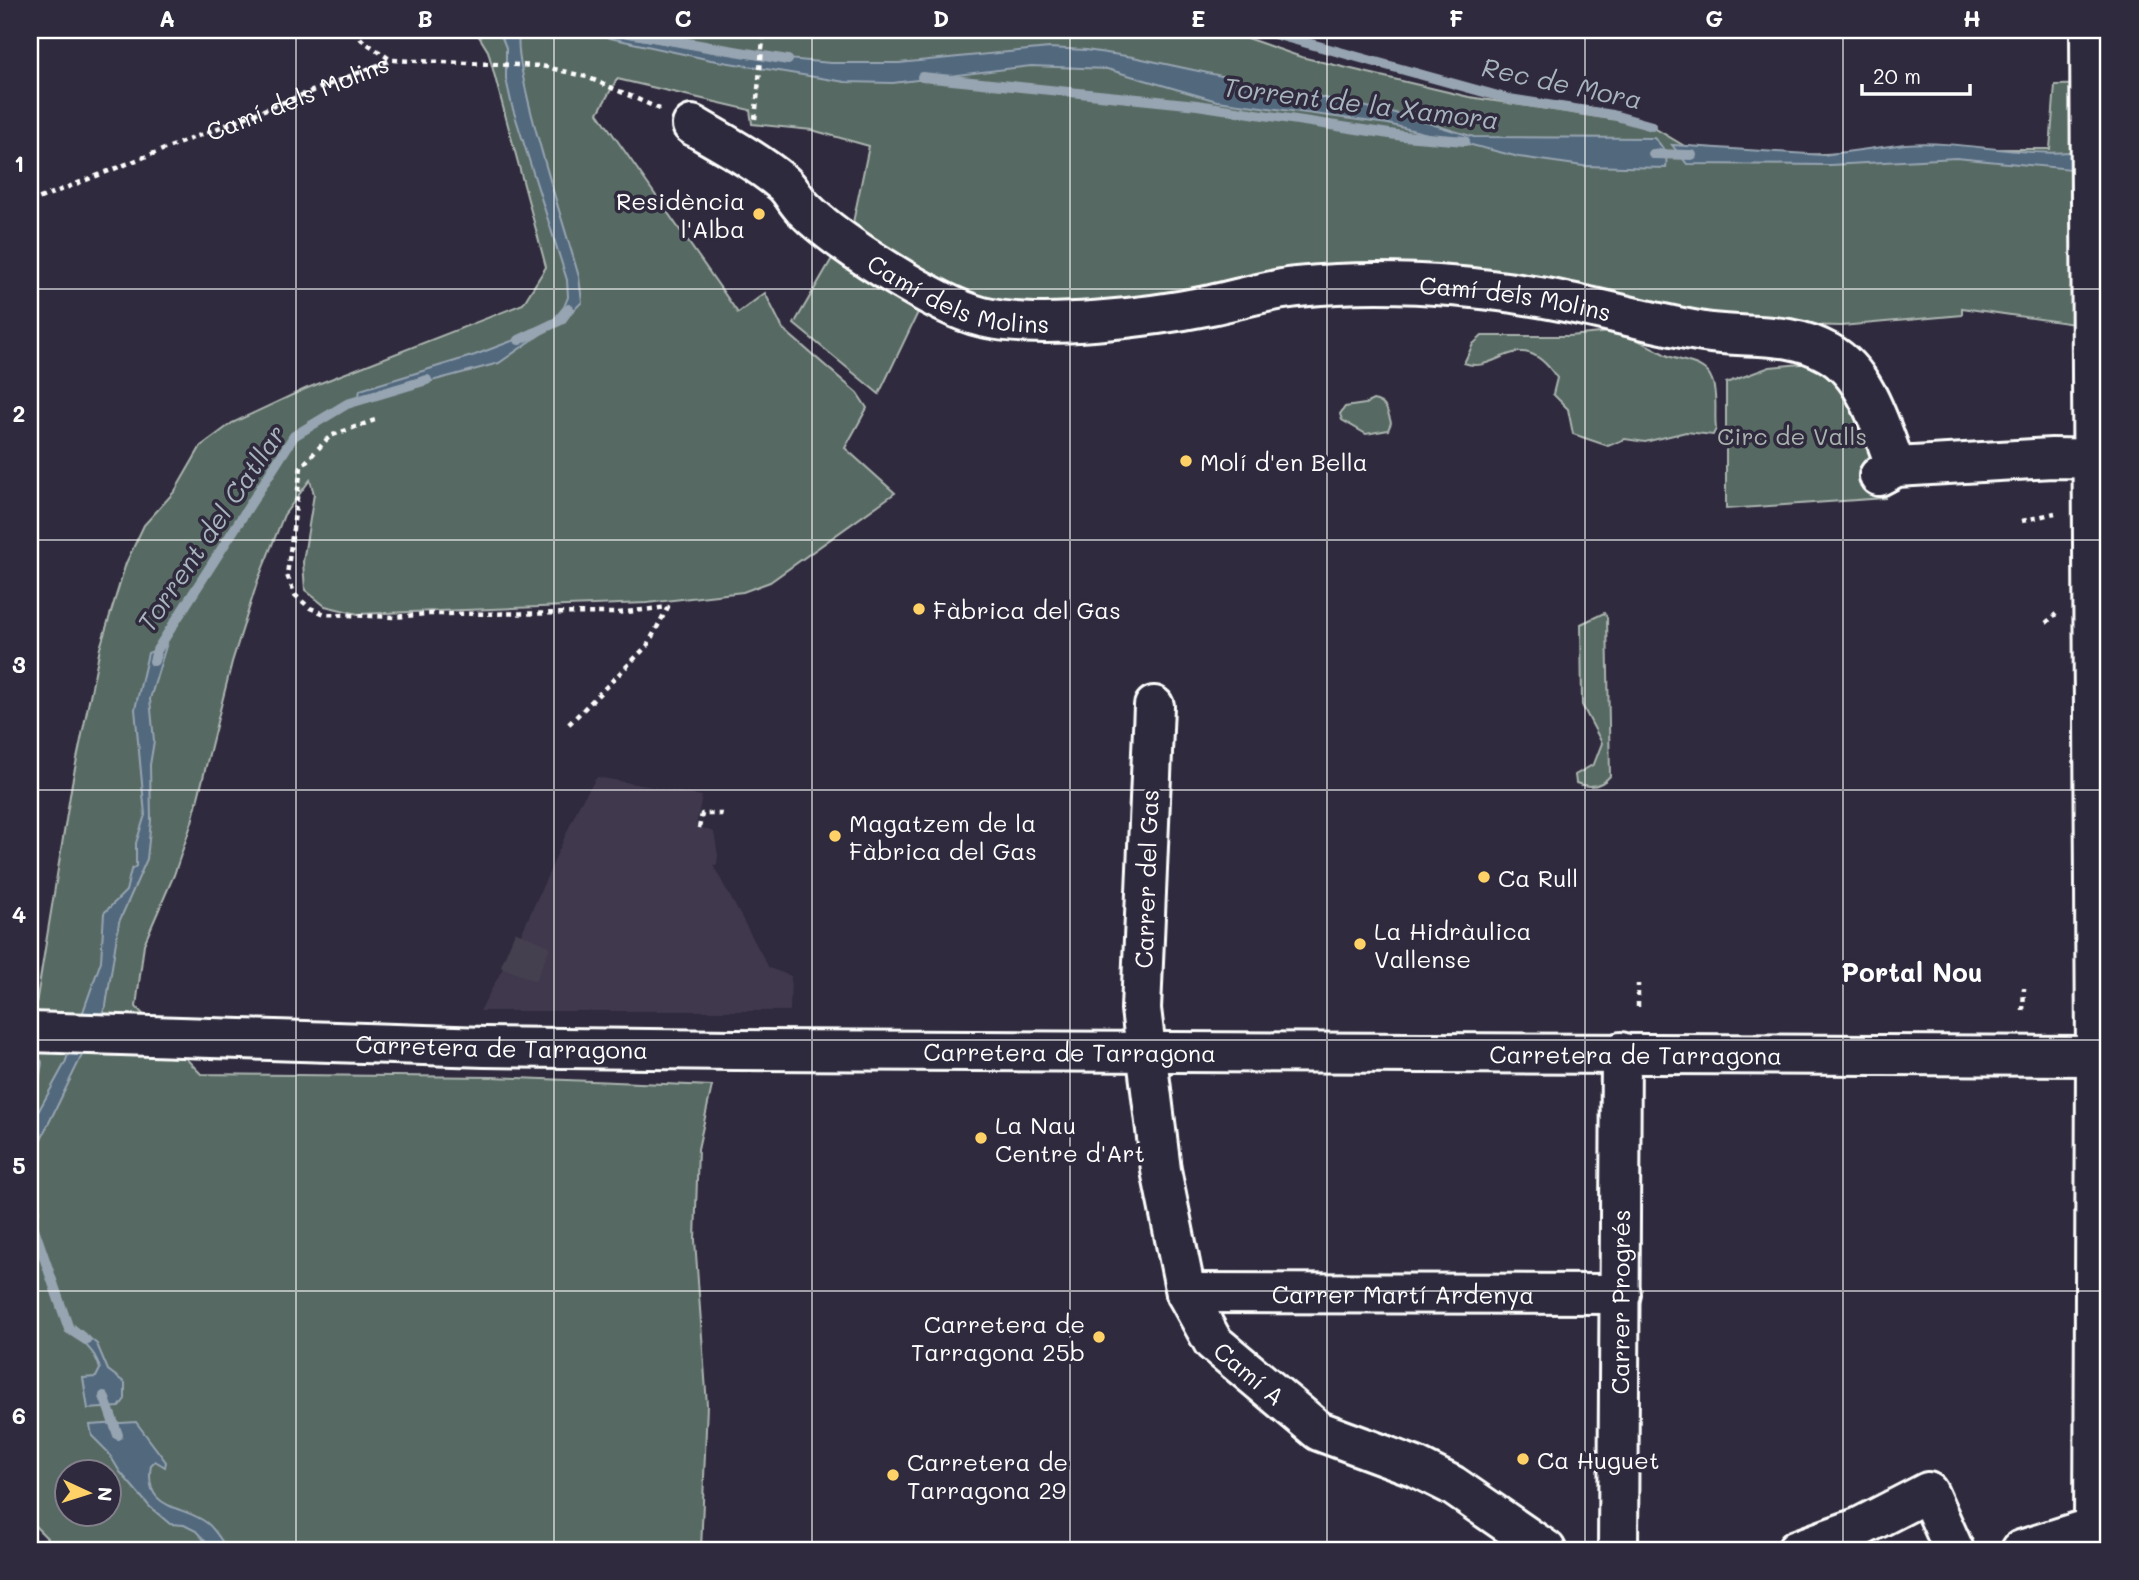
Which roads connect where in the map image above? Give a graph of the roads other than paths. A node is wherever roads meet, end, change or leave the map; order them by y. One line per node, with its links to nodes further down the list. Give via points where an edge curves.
1 (2090, 41): 3 (street, via 2091,266)
2 (692, 125): 3 (street, Camí dels Molins, via 785,185 804,209 893,273 982,317 1009,322 1135,316 1295,287 1335,285 1423,285 1509,293 1661,325 1720,334 1778,335 1814,346 1849,368 1883,456)
3 (2100, 459): 8 (street)
4 (1154, 706): 6 (street, Carrer del Gas, via 1141,1009)
5 (30, 1032): 6 (street, Carretera de Tarragona, via 485,1047)
6 (1146, 1052): 7 (street, Carretera de Tarragona); 9 (street, Camí A, via 1161,1170)
7 (1621, 1052): 8 (street, Carretera de Tarragona); 10 (street, Carrer Progrés)
8 (2103, 1056): 11 (street)
9 (1186, 1293): 10 (street, Carrer Martí Ardenya); 13 (street, Camí A, via 1213,1342 1319,1431 1440,1479)
10 (1621, 1294): 14 (street, Carrer Progrés)
11 (2102, 1414): 12 (street)
12 (2102, 1524): 17 (street)
13 (1546, 1550)
14 (1618, 1550)
15 (1797, 1550): 16 (street, via 1860,1527 1928,1492)
16 (1954, 1550)
17 (2021, 1550)

